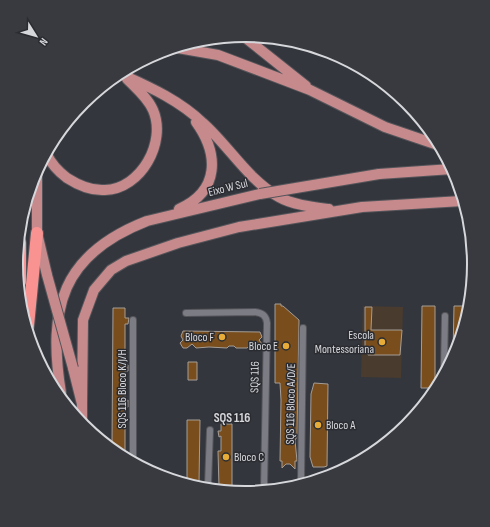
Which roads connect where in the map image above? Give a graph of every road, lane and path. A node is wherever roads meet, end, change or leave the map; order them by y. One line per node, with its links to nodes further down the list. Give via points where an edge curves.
1 (249, 42): 5 (main road)
2 (186, 49): 5 (main road, via 218,55)
3 (126, 76): 6 (main road, via 152,87)
4 (125, 77): 8 (main road, via 153,110 157,126 155,145 147,164 133,178 120,186 105,190 83,187 70,180 58,171)
5 (288, 78): 7 (main road, via 385,127)
6 (180, 104): 12 (main road, via 218,136 252,175 274,193 296,203); 13 (main road, via 205,134 213,165 207,183 196,199)
7 (432, 143)
8 (49, 159)
9 (446, 169): 13 (main road, Eixo W Sul, bridge, via 380,174 260,194)
10 (37, 187): 14 (main road)
11 (458, 201): 12 (main road)
12 (342, 210): 22 (main road, via 239,227 142,254 111,270 94,290 83,320)
13 (166, 215): 21 (main road, Eixo W Sul, via 128,228 93,250 78,266 64,294 56,331 56,360)
14 (37, 234): 16 (highway); 22 (main road, bridge)
15 (186, 313): 28 (street, SQS 116, via 241,312 261,313 266,317)
16 (29, 314)
17 (445, 316): 20 (street)
18 (133, 320): 25 (street, SQS 116 Bloco K/J/H)
19 (303, 328): 26 (street, SQS 116 Bloco A/D/E)
20 (444, 362)
21 (60, 387)
22 (82, 404): 23 (main road)
23 (82, 414)
24 (210, 430): 27 (street)
25 (133, 455)
26 (302, 478)
27 (208, 482)
28 (264, 485)

